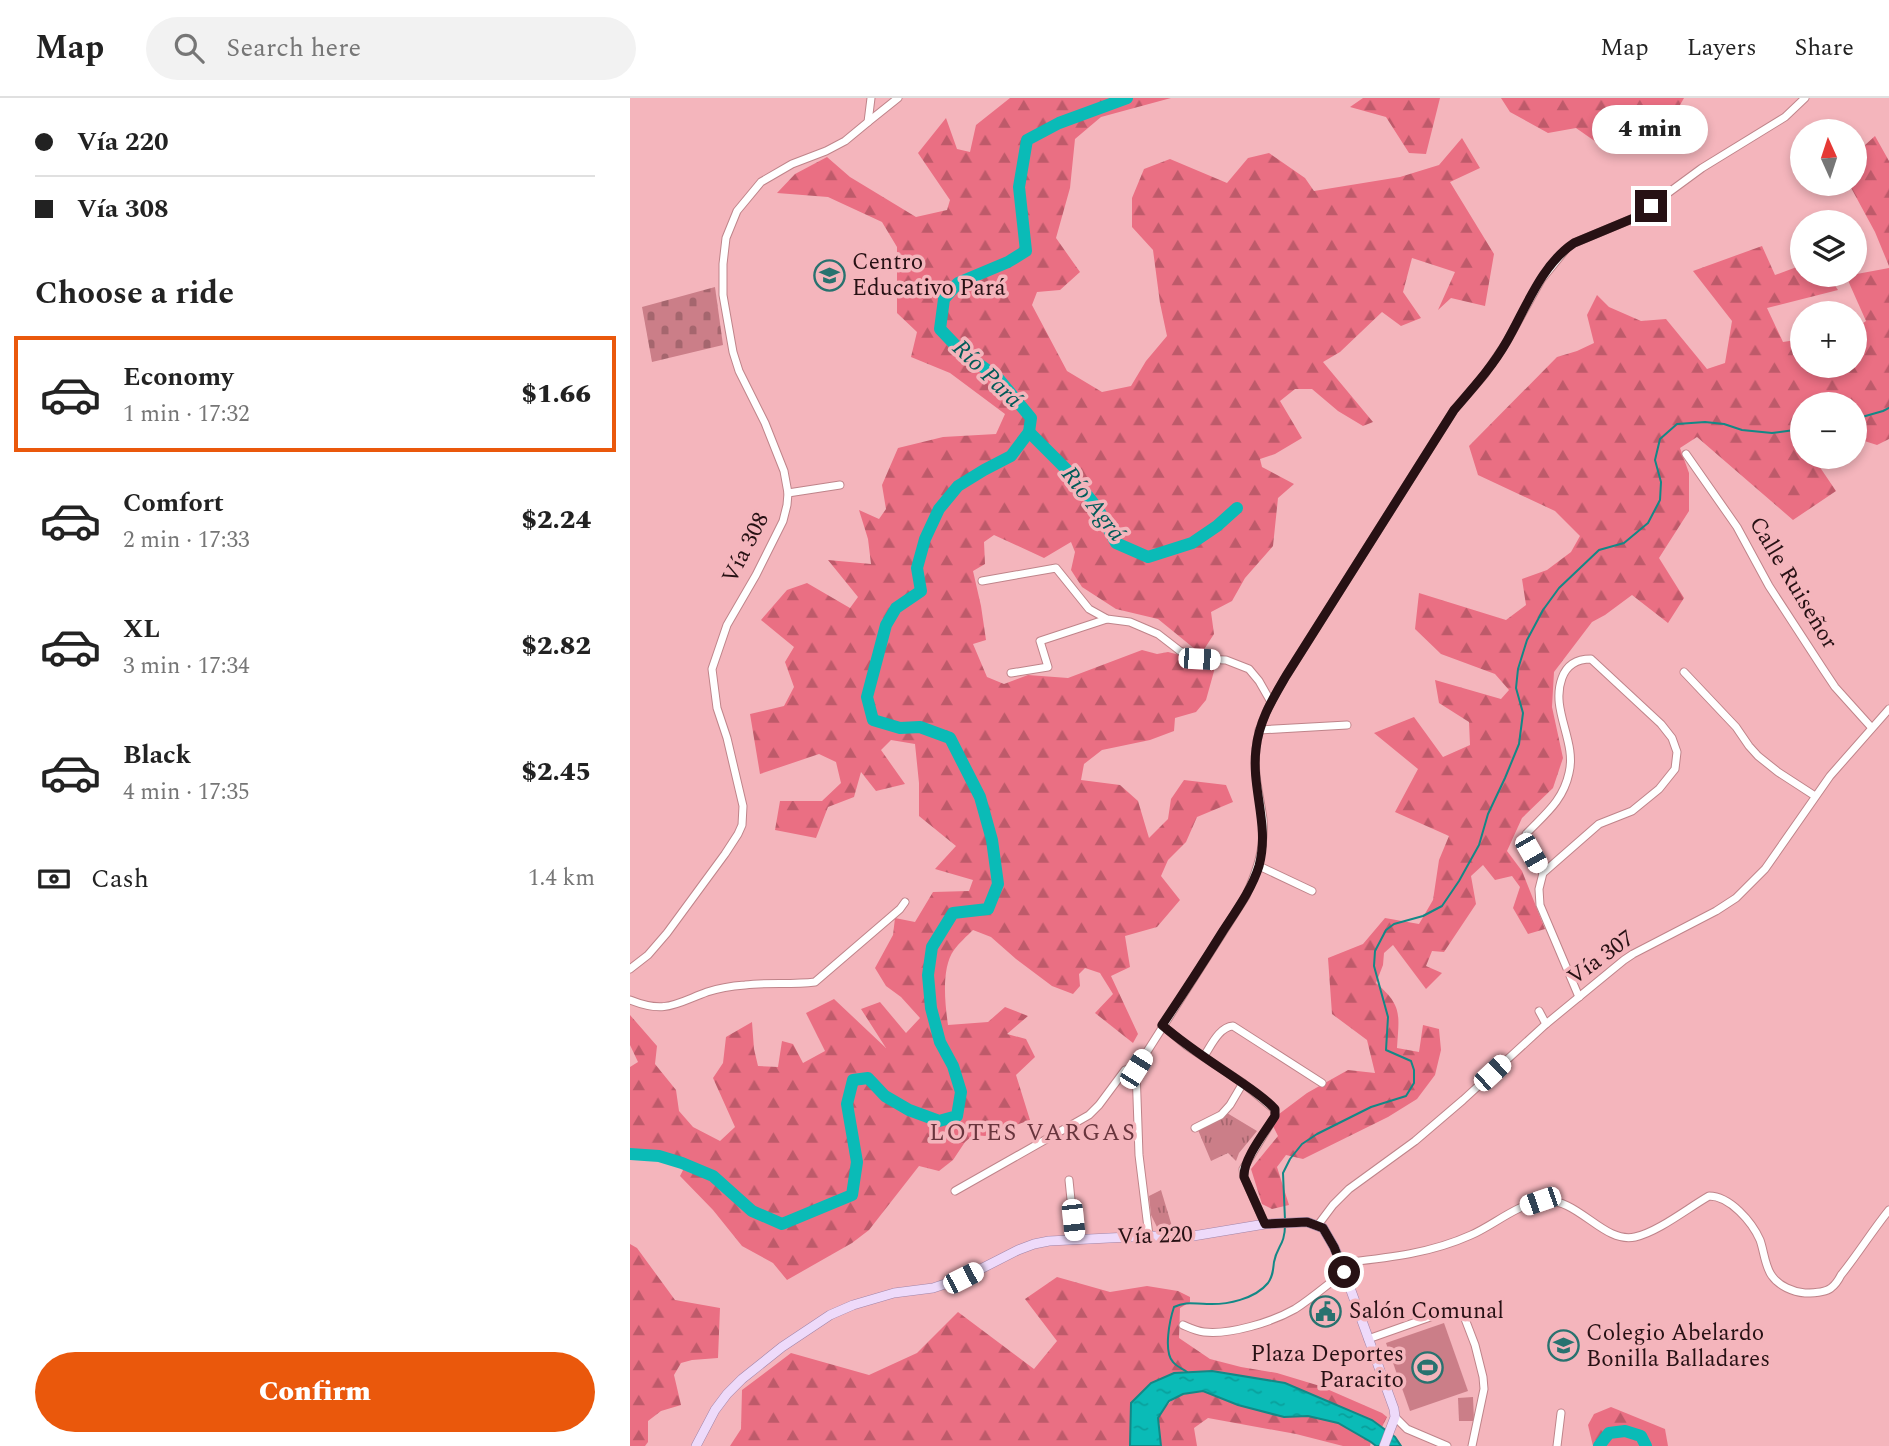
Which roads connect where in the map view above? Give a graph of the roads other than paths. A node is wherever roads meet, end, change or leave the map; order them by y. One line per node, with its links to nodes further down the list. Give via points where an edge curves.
1 (871, 98): 4 (street)
2 (898, 98): 4 (street, Vía 308)
3 (1805, 98): 12 (street, via 1785,117 1702,168 1634,218 1574,243 1560,255 1485,374 1454,410)
4 (868, 122): 7 (street, Vía 308, via 845,141 761,182 737,211 726,238 723,295 733,352 776,450)
5 (1686, 454): 15 (street, Calle Ruiseñor, via 1737,527 1769,586 1835,687)
6 (840, 485): 7 (street)
7 (788, 492): 22 (street, Vía 308, via 783,521 727,625 712,669 717,708 743,806 742,825 674,924)
8 (982, 581): 9 (street, via 1056,568 1089,609)
9 (1107, 618): 10 (street, via 1040,641 1048,667); 12 (street, via 1158,634 1199,659 1226,660 1249,669)
10 (1011, 673)
11 (1684, 673): 17 (street, via 1758,756)
12 (1271, 702): 16 (street)
13 (1889, 709): 15 (street, Vía 307)
14 (1347, 725): 16 (street)
15 (1871, 727): 17 (street, Vía 307)
16 (1259, 730): 18 (street, via 1255,760 1263,840)
17 (1815, 796): 23 (street, Vía 307, via 1765,869 1736,898 1633,954)
18 (1259, 866): 20 (street); 27 (street, via 1245,897)
19 (1543, 873): 19 (street, via 1525,841 1526,834 1559,800 1570,772 1558,689 1566,669 1580,659 1591,659 1672,738 1677,752 1675,769 1632,811 1599,824); 23 (street, via 1540,905)
20 (1312, 891)
21 (905, 902): 24 (street, via 815,982 727,988 661,1007)
22 (630, 969)
23 (1579, 997): 26 (street, Vía 307)
24 (630, 1000)
25 (1539, 1011): 26 (street)
26 (1546, 1024): 37 (street, Vía 307, via 1415,1141 1349,1189)
27 (1162, 1025): 28 (street); 29 (street)
28 (1204, 1056): 30 (street); 31 (street, via 1221,1031 1233,1026)
29 (1136, 1069): 34 (street, via 1125,1070 1089,1115); 38 (street, via 1139,1155)
30 (1243, 1083): 32 (street, via 1221,1115); 36 (street, via 1275,1109 1244,1169)
31 (1322, 1083)
32 (1195, 1128)
33 (1069, 1180): 39 (street)
34 (955, 1191)
35 (1889, 1210): 40 (street, via 1831,1288 1809,1293 1782,1286 1771,1275 1751,1225 1715,1196 1634,1238 1613,1234 1560,1202 1540,1201 1438,1249)
36 (1265, 1224): 37 (main road, Vía 220); 38 (main road, Vía 220, via 1187,1237)
37 (1318, 1225): 40 (main road)
38 (1149, 1236): 39 (main road, Vía 220)
39 (1075, 1239): 45 (main road, Vía 220, via 1034,1244 963,1278 894,1293 830,1315 742,1379 715,1410)
40 (1342, 1267): 41 (street, via 1295,1308 1268,1321 1207,1333); 42 (main road)
41 (1183, 1325)
42 (1368, 1339): 44 (main road); 48 (street, via 1453,1309 1462,1311 1484,1389)
43 (1561, 1413): 49 (street)
44 (1394, 1420): 46 (main road); 47 (street)
45 (696, 1446)
46 (1384, 1446)
47 (1447, 1446)
48 (1472, 1446)
49 (1558, 1446)

